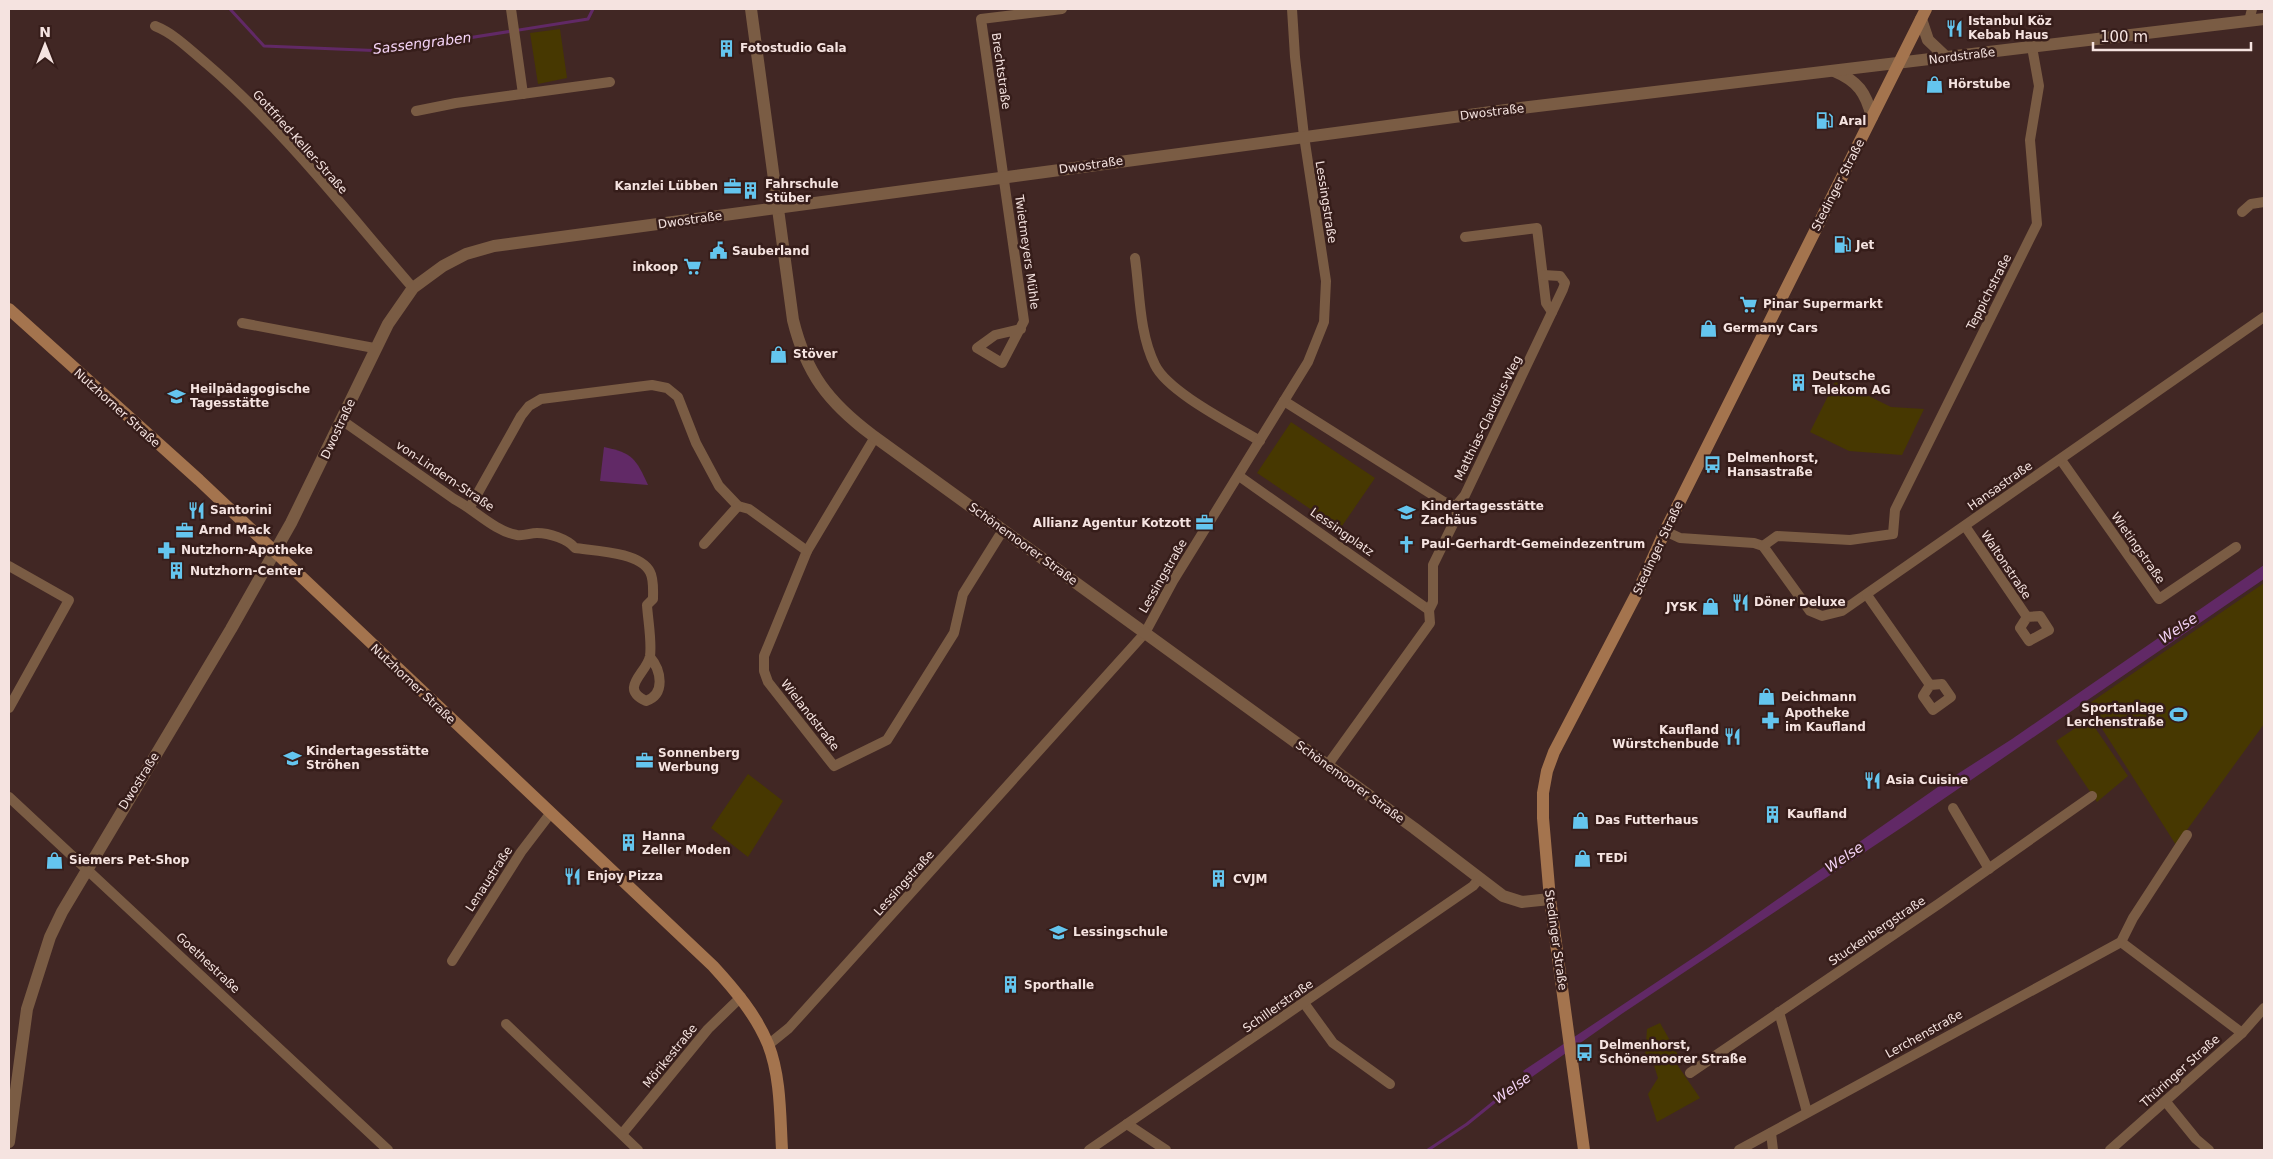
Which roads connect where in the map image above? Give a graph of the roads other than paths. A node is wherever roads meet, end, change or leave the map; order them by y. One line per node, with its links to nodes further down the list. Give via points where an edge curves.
1 (510, 9): 14 (street)
2 (751, 9): 20 (street, Schönemoorer Straße)
3 (1062, 9): 18 (street, Brechtstraße, via 981,19)
4 (1292, 9): 17 (street, Lessingstraße)
5 (1924, 14): 10 (street, via 1932,45); 11 (main road, Stedinger Straße)
6 (2250, 15): 7 (street, Nordstraße); 9 (street, Nordstraße)
7 (2264, 19)
8 (155, 26): 25 (street, Gottfried-Keller-Straße, via 169,32 219,74 271,125)
9 (2032, 47): 10 (street, Nordstraße); 45 (street, Teppichstraße, via 2039,86 2030,140 2037,224 1895,510 1893,534 1850,540 1777,536)
10 (1947, 58): 11 (street, Nordstraße)
11 (1898, 64): 12 (street, Dwostraße); 16 (main road, Stedinger Straße)
12 (1834, 71): 16 (street, via 1861,87); 17 (street, Dwostraße)
13 (610, 82): 14 (street)
14 (523, 94): 15 (street, via 456,102)
15 (416, 112)
16 (1872, 117): 43 (main road, Stedinger Straße)
17 (1304, 136): 18 (street, Dwostraße); 32 (street, Lessingstraße, via 1326,282 1324,322 1308,362)
18 (1004, 178): 20 (street, Dwostraße); 30 (street, Twietmeyers Mühle, via 1024,321)
19 (2264, 202): 21 (street, via 2251,204)
20 (777, 208): 25 (street, Dwostraße, via 494,246 466,254); 34 (street, Schönemoorer Straße, via 793,320 805,359 826,393)
21 (2242, 212)
22 (1465, 236): 24 (street, via 1537,228)
23 (1135, 258): 35 (street, via 1145,337 1155,365 1170,385)
24 (1543, 275): 27 (street, via 1546,303); 27 (street, Matthias-Claudius-Weg, via 1560,276 1565,283)
25 (413, 288): 31 (street, Dwostraße)
26 (9, 310): 48 (main road, Nutzhorner Straße)
27 (1552, 312): 39 (street, Matthias-Claudius-Weg, via 1465,494)
28 (2264, 317): 36 (street, Hansastraße)
29 (242, 324): 31 (street)
30 (1021, 329)
31 (374, 348): 33 (street, Dwostraße)
32 (1284, 401): 35 (street, Lessingstraße); 39 (street, via 1444,502)
33 (342, 421): 40 (street, von-Lindern-Straße); 48 (street, Dwostraße)
34 (875, 437): 42 (street, Schönemoorer Straße); 47 (street, Wielandstraße)
35 (1260, 441): 37 (street, Lessingstraße)
36 (2061, 460): 41 (street, Hansastraße); 46 (street, Wietingstraße, via 2159,600)
37 (1239, 476): 51 (street, Lessingplatz); 53 (street, Lessingstraße, via 1173,581)
38 (738, 506): 40 (street, via 719,486 696,443 678,397 667,388 652,385 541,399 529,406); 44 (street); 47 (street, via 749,509)
39 (1456, 506): 51 (street, Matthias-Claudius-Weg, via 1457,516 1433,565 1433,602)
40 (470, 507): 54 (street, von-Lindern-Straße, via 480,518 517,535 538,533 570,541 575,548 634,558 644,564 651,573 653,599 647,605)
41 (1965, 526): 50 (street, Hansastraße); 52 (street, Waltonstraße)
42 (1003, 530): 47 (street, Wielandstraße, via 963,594 954,633 886,740 834,766 768,682 764,671 768,642); 53 (street, Schönemoorer Straße)
43 (1665, 531): 45 (street, via 1680,538); 66 (main road, Stedinger Straße, via 1547,770 1543,818)
44 (704, 544)
45 (1763, 546): 50 (street, Hansastraße, via 1810,611 1822,616 1842,611)
46 (2236, 547)
47 (807, 550)
48 (275, 552): 61 (main road, Nutzhorner Straße); 63 (street, Dwostraße)
49 (9, 566): 56 (street, via 69,600)
50 (1867, 595): 55 (street)
51 (1429, 610): 57 (street, Matthias-Claudius-Weg, via 1430,623)
52 (2027, 617)
53 (1145, 633): 57 (street, Schönemoorer Straße); 75 (street, Lessingstraße, via 789,1028)
54 (650, 657)
55 (1930, 685)
56 (9, 708)
57 (1327, 766): 65 (street, Schönemoorer Straße)
58 (9, 796): 63 (street, Goethestraße)
59 (2092, 796): 64 (street, Stuckenbergstraße)
60 (1953, 808): 64 (street)
61 (550, 814): 68 (street, Lenaustraße, via 524,848); 69 (main road, Nutzhorner Straße, via 692,946)
62 (2187, 835): 67 (street, via 2132,918)
63 (87, 868): 80 (street, Dwostraße, via 50,937 30,1000); 85 (street, Goethestraße)
64 (1989, 868): 72 (street, Stuckenbergstraße)
65 (1478, 879): 66 (street, Schönemoorer Straße, via 1512,900); 70 (street, Schillerstraße, via 1473,886)
66 (1550, 899): 90 (main road, Stedinger Straße)
67 (2120, 942): 74 (street); 79 (street, Lerchenstraße)
68 (452, 961)
69 (741, 997): 75 (main road, Nutzhorner Straße); 83 (street, Mörikestraße, via 708,1028)
70 (1304, 1003): 77 (street, via 1333,1043); 81 (street, Schillerstraße)
71 (2264, 1008): 74 (street, Thüringer Straße)
72 (1779, 1012): 76 (street, Stuckenbergstraße); 79 (street)
73 (506, 1024): 83 (street)
74 (2242, 1033): 78 (street, Thüringer Straße)
75 (768, 1045): 87 (main road, Nutzhorner Straße, via 778,1087)
76 (1690, 1073)
77 (1390, 1084)
78 (2166, 1102): 93 (street, Thüringer Straße); 94 (street)
79 (1807, 1112): 82 (street, Lerchenstraße)
80 (10, 1117): 84 (street, Dwostraße)
81 (1127, 1124): 88 (street, Schillerstraße); 89 (street)
82 (1771, 1133): 91 (street, Lerchenstraße); 92 (street)
83 (622, 1134): 86 (street)
84 (9, 1142)
85 (388, 1150)
86 (638, 1150)
87 (782, 1150)
88 (1088, 1150)
89 (1166, 1150)
90 (1584, 1150)
91 (1739, 1150)
92 (1773, 1150)
93 (2110, 1150)
94 (2209, 1150)

